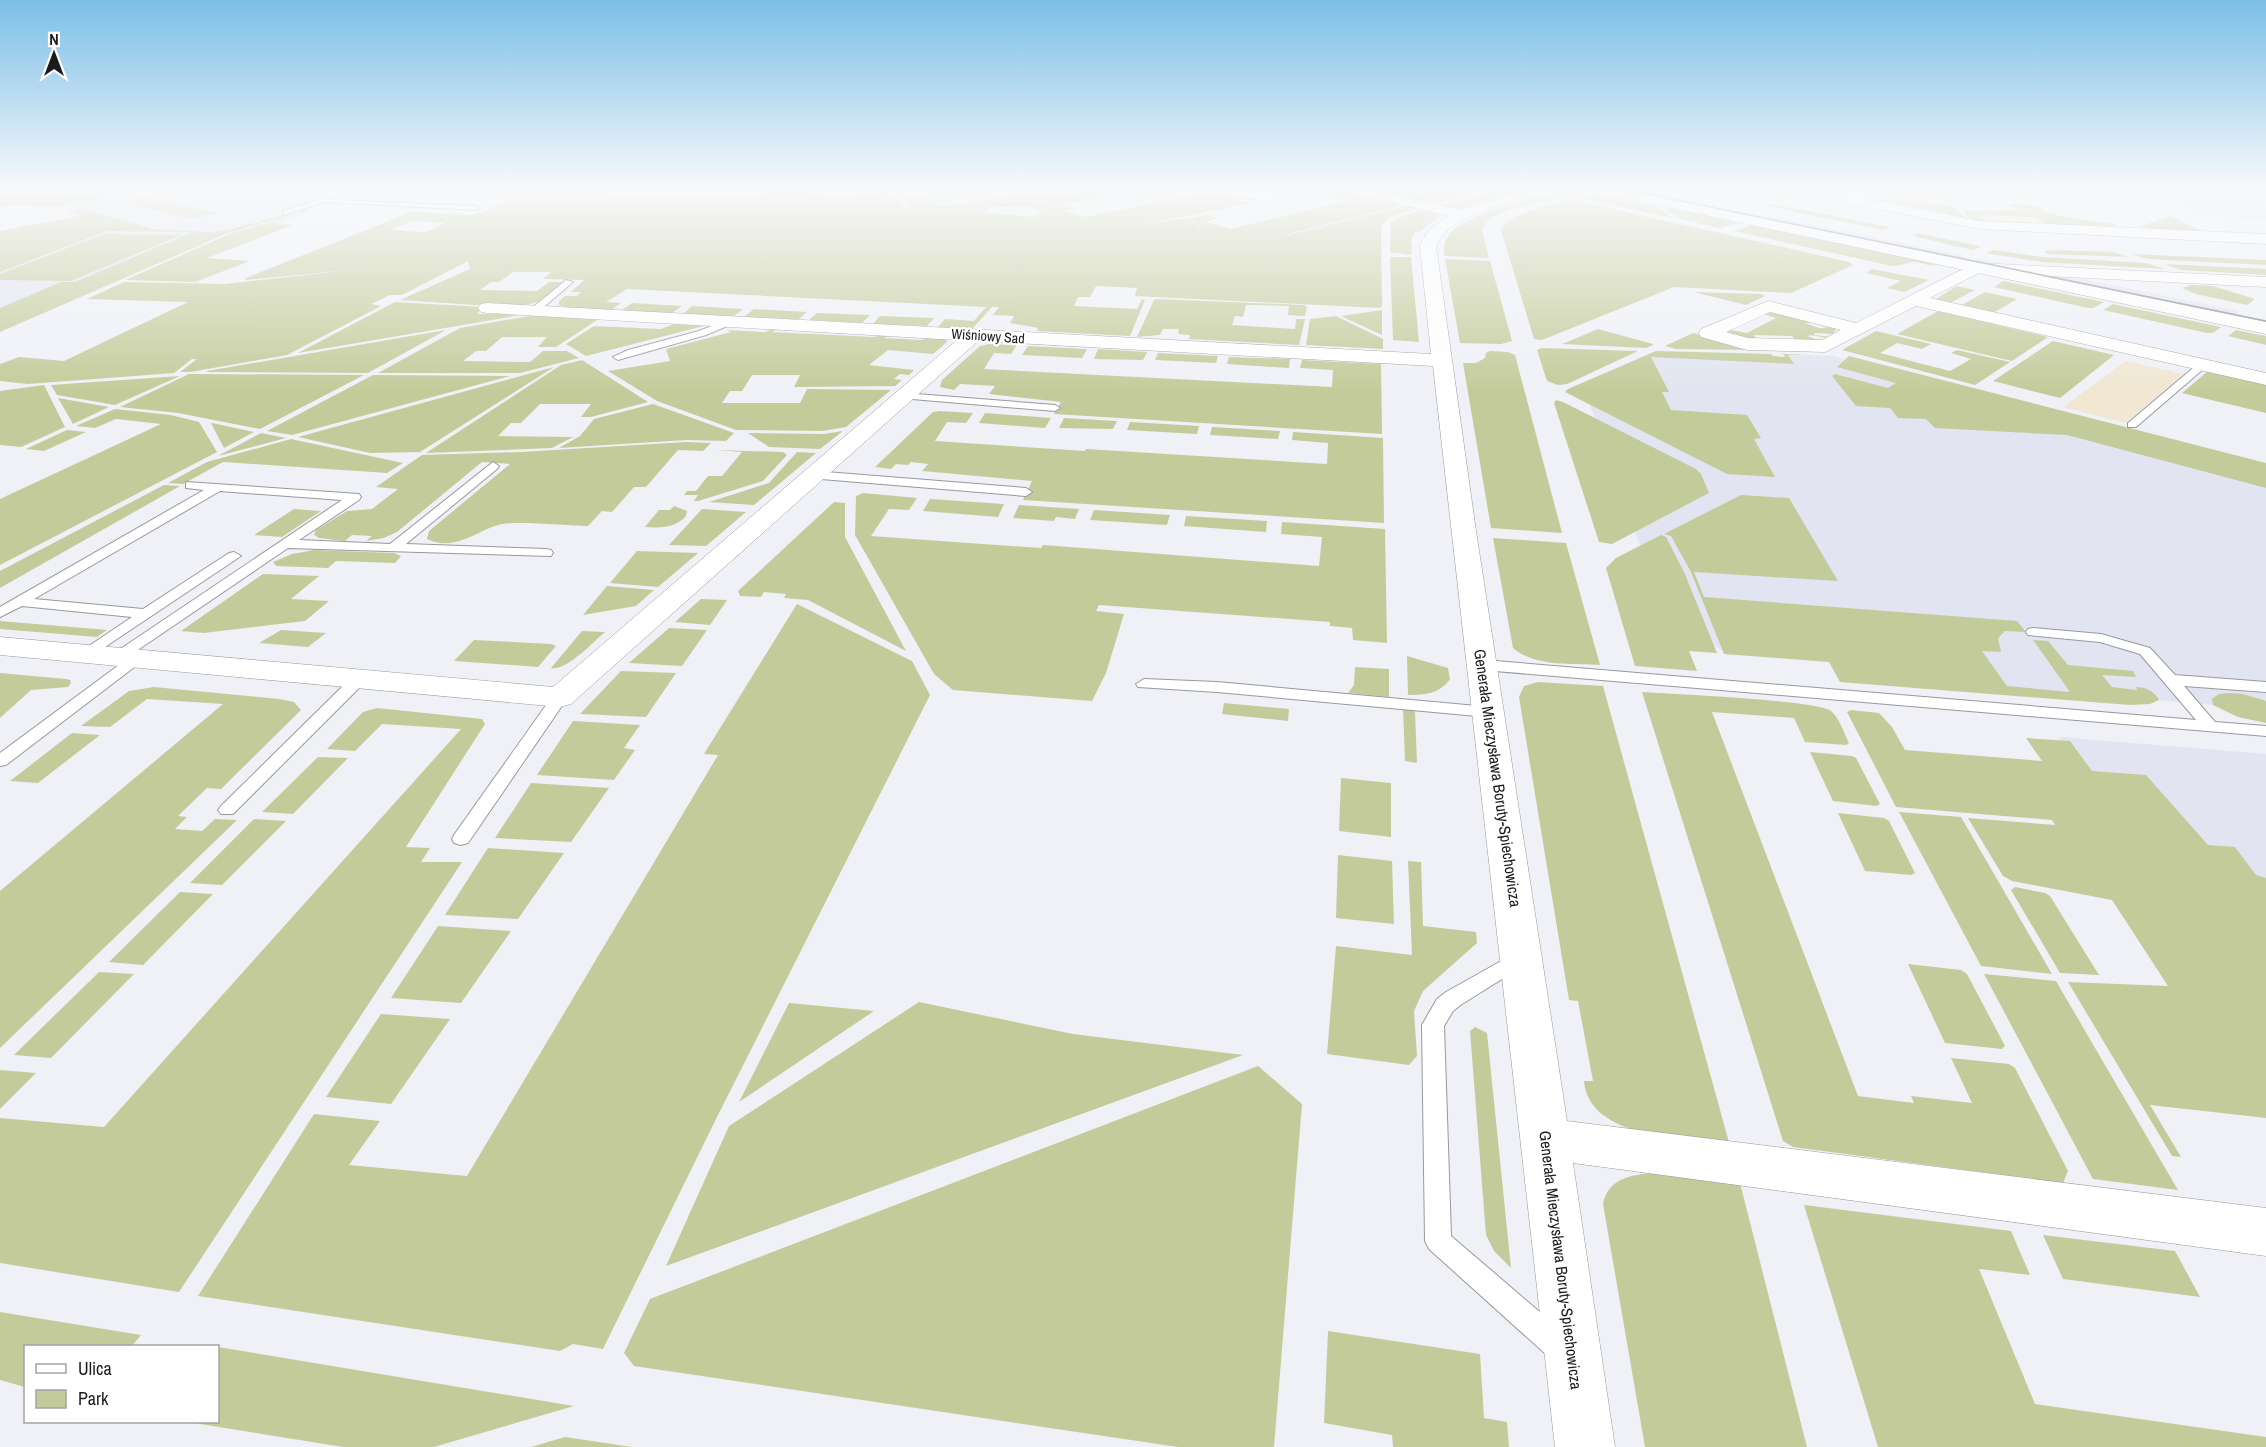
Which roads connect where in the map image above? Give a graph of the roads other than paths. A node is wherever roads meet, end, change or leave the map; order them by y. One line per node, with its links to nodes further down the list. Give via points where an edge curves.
1 (1429, 258): 17 (street, Generała Mieczysława Boruty-Spiechowicza)
2 (1925, 258): 4 (street)
3 (1997, 258): 5 (street)
4 (1975, 268): 5 (street); 8 (street); 13 (street)
5 (2058, 270): 7 (street); 11 (street)
6 (569, 282): 10 (lane)
7 (2266, 282)
8 (1913, 300): 14 (street); 18 (street)
9 (487, 308): 10 (street, Wiśniowy Sad)
10 (535, 309): 12 (street, Wiśniowy Sad)
11 (2266, 312)
12 (729, 322): 15 (street, Wiśniowy Sad); 16 (lane)
13 (2266, 328)
14 (1859, 329): 14 (street, via 1768,306 1708,333 1747,344 1825,346)
15 (973, 336): 17 (street, Wiśniowy Sad); 20 (street)
16 (618, 357)
17 (1441, 360): 39 (street, Generała Mieczysława Boruty-Spiechowicza)
18 (2203, 365): 19 (street); 22 (lane)
19 (2266, 379)
20 (904, 396): 21 (lane); 24 (street)
21 (1054, 408)
22 (2132, 425)
23 (493, 466): 29 (lane)
24 (813, 475): 27 (lane); 44 (street)
25 (190, 485): 26 (lane)
26 (218, 487): 28 (lane, via 355,497); 32 (lane)
27 (1026, 492)
28 (286, 544): 29 (lane); 38 (lane)
29 (393, 548): 30 (lane)
30 (546, 553)
31 (234, 556): 34 (lane)
32 (20, 602): 33 (lane); 34 (lane)
33 (0, 613)
34 (146, 614): 37 (lane)
35 (2033, 632): 41 (lane, via 2102,638 2145,651)
36 (0, 646): 37 (street)
37 (85, 654): 38 (street)
38 (127, 658): 40 (street); 48 (lane)
39 (1483, 665): 45 (street, Generała Mieczysława Boruty-Spiechowicza); 46 (lane)
40 (359, 679): 44 (street); 49 (lane)
41 (2172, 680): 43 (lane); 46 (lane)
42 (1144, 684): 45 (lane)
43 (2266, 687)
44 (560, 697): 50 (lane)
45 (1488, 712): 51 (street, Generała Mieczysława Boruty-Spiechowicza)
46 (2211, 727): 47 (lane)
47 (2266, 731)
48 (0, 761)
49 (227, 810)
50 (461, 839)
51 (1522, 957): 52 (street, Generała Mieczysława Boruty-Spiechowicza); 54 (lane, via 1454,998 1433,1024 1438,1241)
52 (1546, 1139): 53 (street); 54 (street, Generała Mieczysława Boruty-Spiechowicza)
53 (2266, 1232)
54 (1574, 1360): 55 (street, Generała Mieczysława Boruty-Spiechowicza)
55 (1585, 1447)

